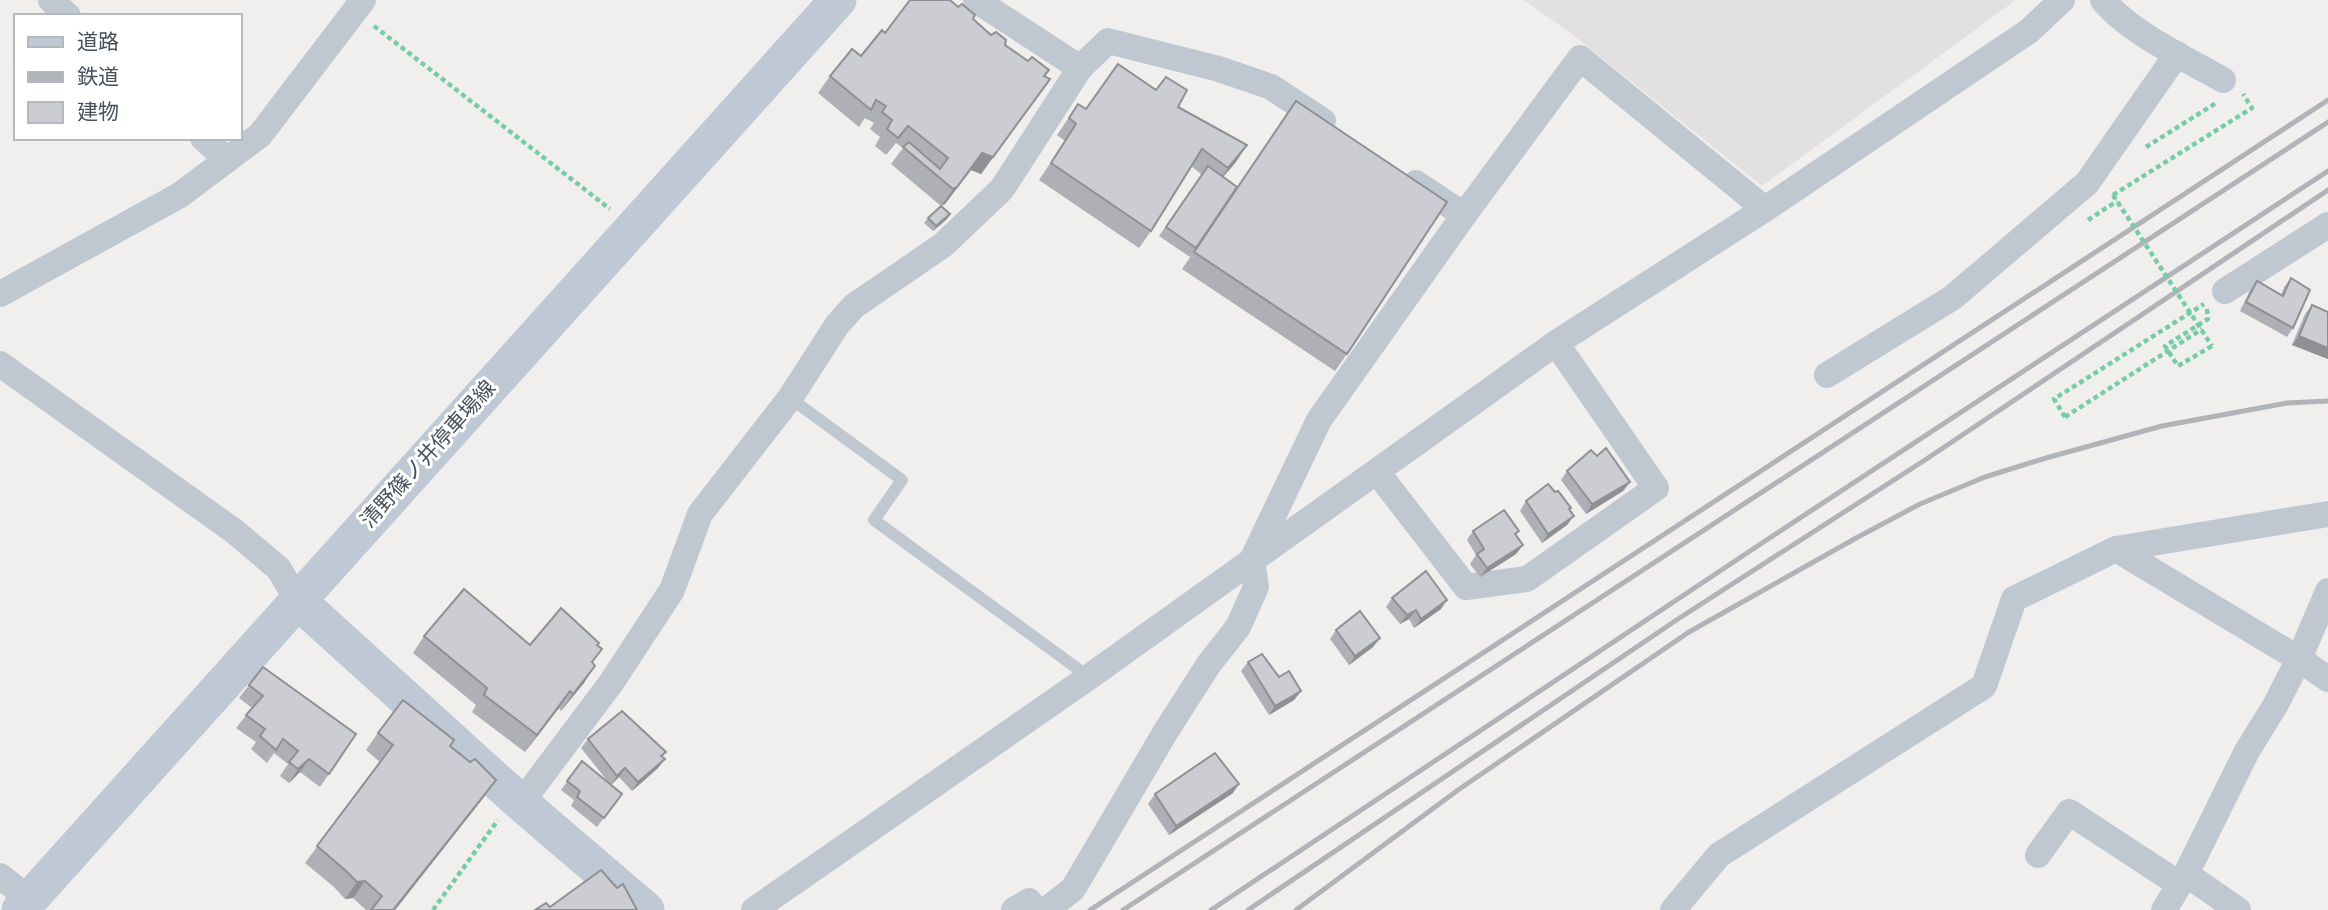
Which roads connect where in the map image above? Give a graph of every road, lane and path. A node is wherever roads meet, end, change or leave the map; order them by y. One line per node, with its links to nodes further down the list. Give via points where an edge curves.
1 (51, 0): 7 (street)
2 (838, 0): 19 (main road, 清野篠ノ井停車場線)
3 (976, 0): 9 (street)
4 (2062, 0): 16 (street, via 2028,32)
5 (2103, 0): 8 (street, via 2113,13)
6 (359, 5): 14 (street, via 260,135); 19 (path)
7 (66, 14)
8 (2177, 54): 10 (street); 26 (street, via 2087,183 1952,298)
9 (1080, 68): 11 (street, via 1108,41 1271,87); 27 (street, via 1002,189 943,245 854,306)
10 (2230, 88): 13 (path); 23 (path, bridge, via 2252,108 2113,195)
11 (1339, 132)
12 (205, 140): 14 (street)
13 (2135, 153)
14 (227, 160): 20 (street, via 180,195)
15 (1396, 170): 17 (street)
16 (1765, 209): 17 (street, via 1580,58); 24 (street)
17 (1464, 215): 31 (street, via 1319,420)
18 (2328, 225): 21 (street)
19 (633, 227): 33 (main road, 清野篠ノ井停車場線)
20 (0, 294)
21 (2215, 297): 23 (path, bridge, via 2054,400 2065,417)
22 (2208, 319): 23 (path, bridge, via 2165,346 2178,366 2212,345)
23 (2202, 329)
24 (1556, 343): 28 (street); 28 (street, via 1656,488 1527,579 1466,587)
25 (0, 364): 33 (street, via 234,531 279,569)
26 (1827, 374)
27 (790, 398): 35 (lane, via 902,480 874,520); 37 (street, via 700,514 672,590 611,683)
28 (1377, 472): 31 (street)
29 (2328, 514): 30 (street)
30 (2116, 549): 34 (street); 48 (street, via 2014,598 1984,685 1719,855)
31 (1252, 560): 35 (street); 47 (street, via 1255,587 1238,626 1166,731 1073,889)
32 (2328, 591): 34 (street)
33 (297, 600): 37 (main road); 41 (main road, 清野篠ノ井停車場線)
34 (2299, 659): 36 (street); 40 (street)
35 (1089, 677): 44 (street)
36 (2328, 680)
37 (518, 800): 42 (path); 43 (main road)
38 (2038, 855): 40 (street, via 2069,812)
39 (0, 876): 41 (street)
40 (2183, 879): 49 (street); 50 (street)
41 (25, 905)
42 (433, 910)
43 (646, 910)
44 (754, 910)
45 (1013, 910): 46 (street, via 1028,901)
46 (1035, 910)
47 (1046, 910)
48 (1673, 910)
49 (2164, 910)
50 (2238, 910)

